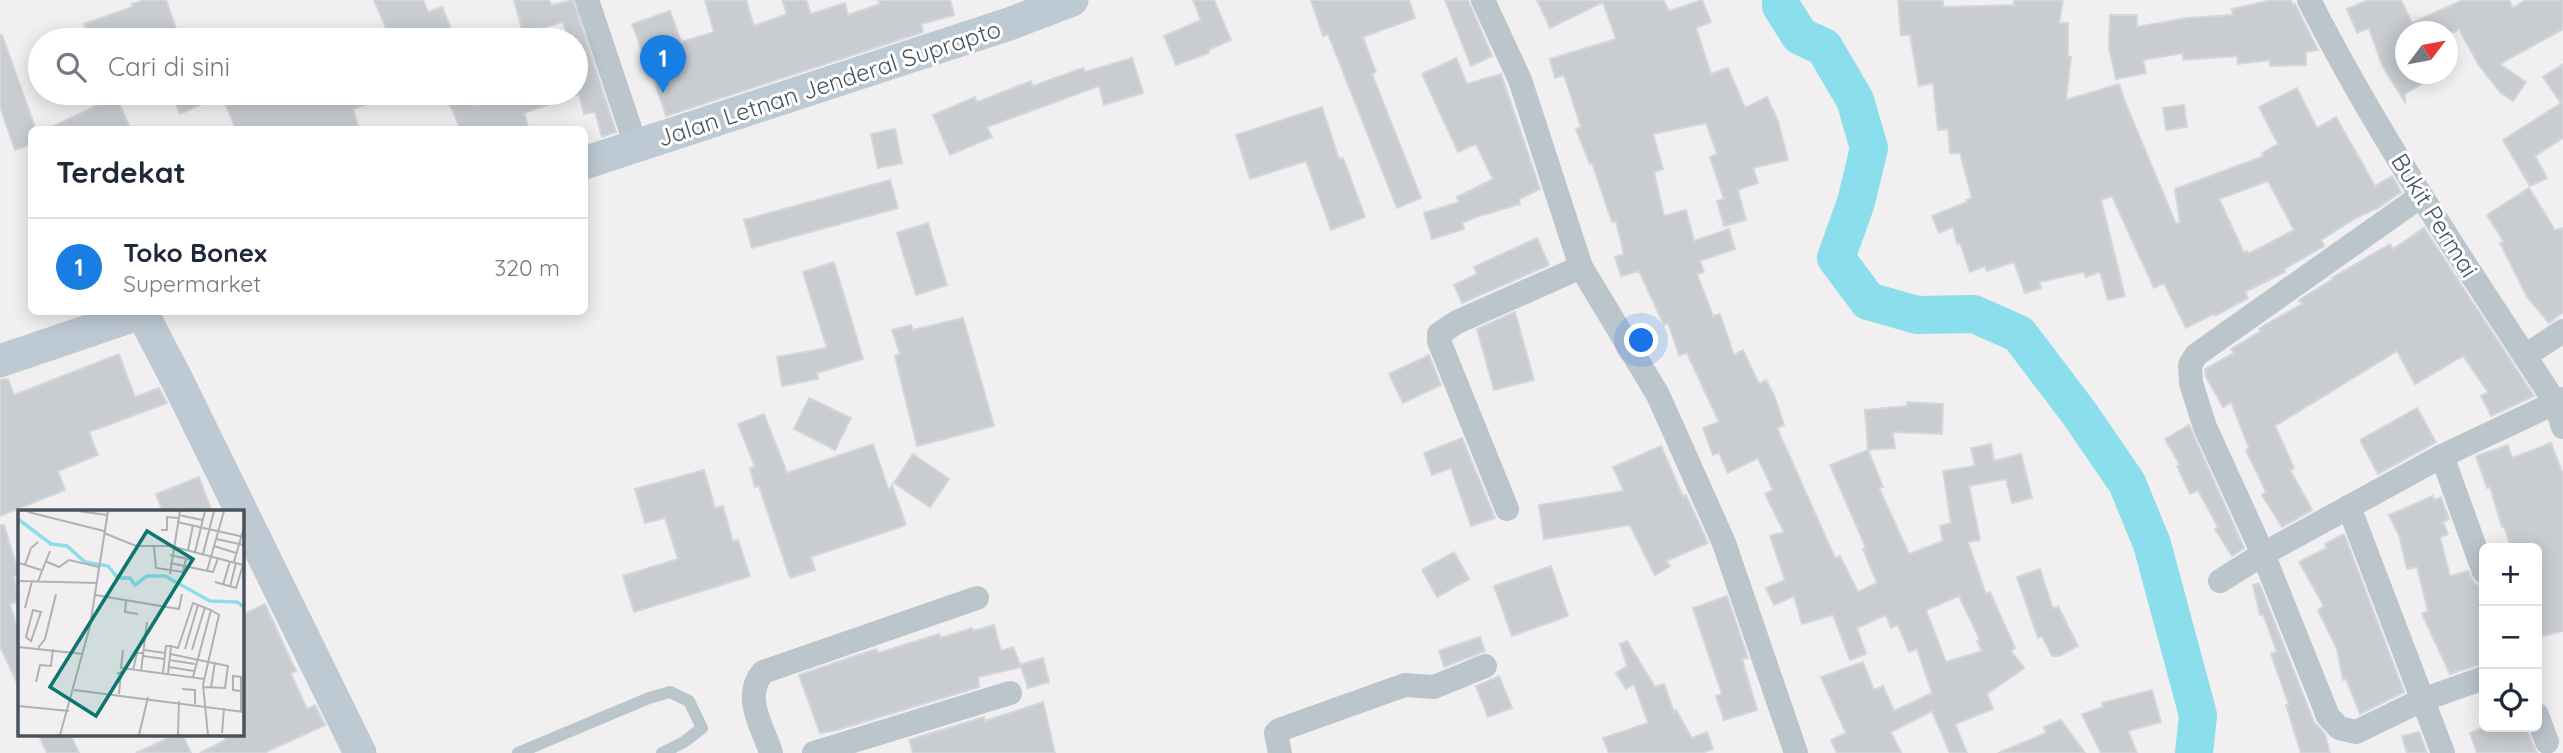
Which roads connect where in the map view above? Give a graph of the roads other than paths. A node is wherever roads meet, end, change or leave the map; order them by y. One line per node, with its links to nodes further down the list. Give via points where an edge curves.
1 (587, 0): 5 (street)
2 (1072, 0): 5 (main road, Jalan Letnan Jenderal Suprapto)
3 (1483, 0): 8 (street, via 1520,80)
4 (2309, 0): 7 (street, Bukit Permai)
5 (636, 146): 6 (main road, Jalan Letnan Jenderal Suprapto)
6 (588, 162)
7 (2421, 196): 12 (street, Bukit Permai); 21 (street, via 2196,355 2190,365 2205,427)
8 (1581, 267): 18 (street, via 1438,334); 37 (street, via 1657,395 1724,543)
9 (134, 315): 13 (main road)
10 (144, 315): 19 (main road)
11 (2563, 331): 12 (street)
12 (2525, 356): 14 (street, Bukit Permai)
13 (0, 361)
14 (2559, 400): 15 (street, Bukit Permai); 16 (street)
15 (2563, 428)
16 (2442, 456): 17 (street); 22 (street)
17 (2349, 507): 21 (street); 28 (street)
18 (1507, 509)
19 (241, 510)
20 (243, 515): 31 (main road)
21 (2263, 554): 23 (street); 28 (street, via 2328,716 2339,728 2356,732)
22 (2479, 558)
23 (2220, 581)
24 (977, 598): 34 (street, via 762,672 751,696)
25 (1485, 666): 36 (street, via 1434,687 1405,685 1279,730)
26 (2479, 680): 28 (street)
27 (1010, 693): 35 (street)
28 (2423, 701): 38 (street)
29 (2542, 728): 30 (street)
30 (2547, 742)
31 (360, 753)
32 (518, 753): 33 (lane, via 670,692 689,701 702,728)
33 (662, 753)
34 (771, 753)
35 (814, 753)
36 (1280, 753)
37 (1796, 753)
38 (2443, 753)

